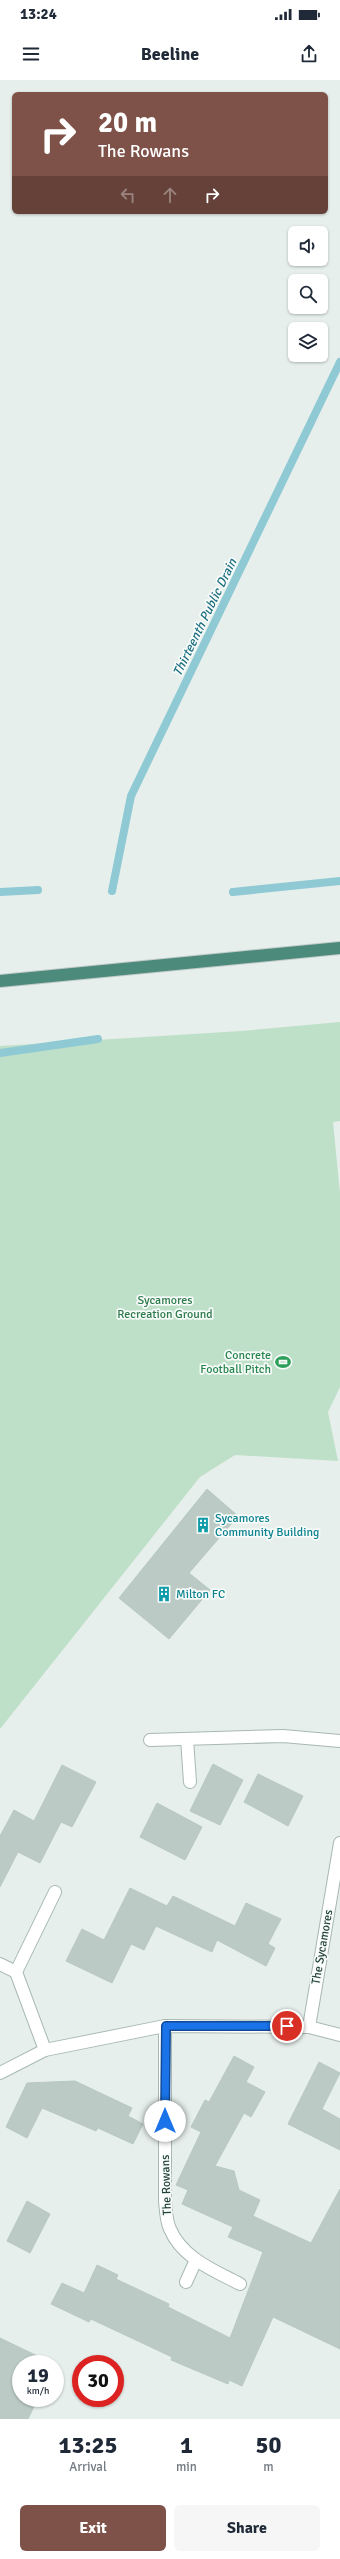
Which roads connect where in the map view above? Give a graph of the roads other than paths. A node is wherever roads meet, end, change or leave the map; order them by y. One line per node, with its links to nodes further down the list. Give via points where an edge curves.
1 (340, 948): 2 (highway)
2 (0, 981)
3 (187, 1739): 4 (street); 5 (street, via 283,1736); 6 (street)
4 (150, 1740)
5 (340, 1740)
6 (190, 1782)
7 (340, 1843): 12 (street, The Sycamores)
8 (55, 1892): 10 (street)
9 (0, 1964): 10 (street)
10 (16, 1972): 14 (street)
11 (166, 2026): 12 (street); 14 (street); 16 (street, The Rowans, via 165,2201 168,2223 179,2243)
12 (309, 2027): 13 (street)
13 (340, 2035)
14 (46, 2050): 15 (street)
15 (0, 2073)
16 (196, 2260): 17 (street); 18 (street, The Rowans)
17 (186, 2282)
18 (240, 2284)

